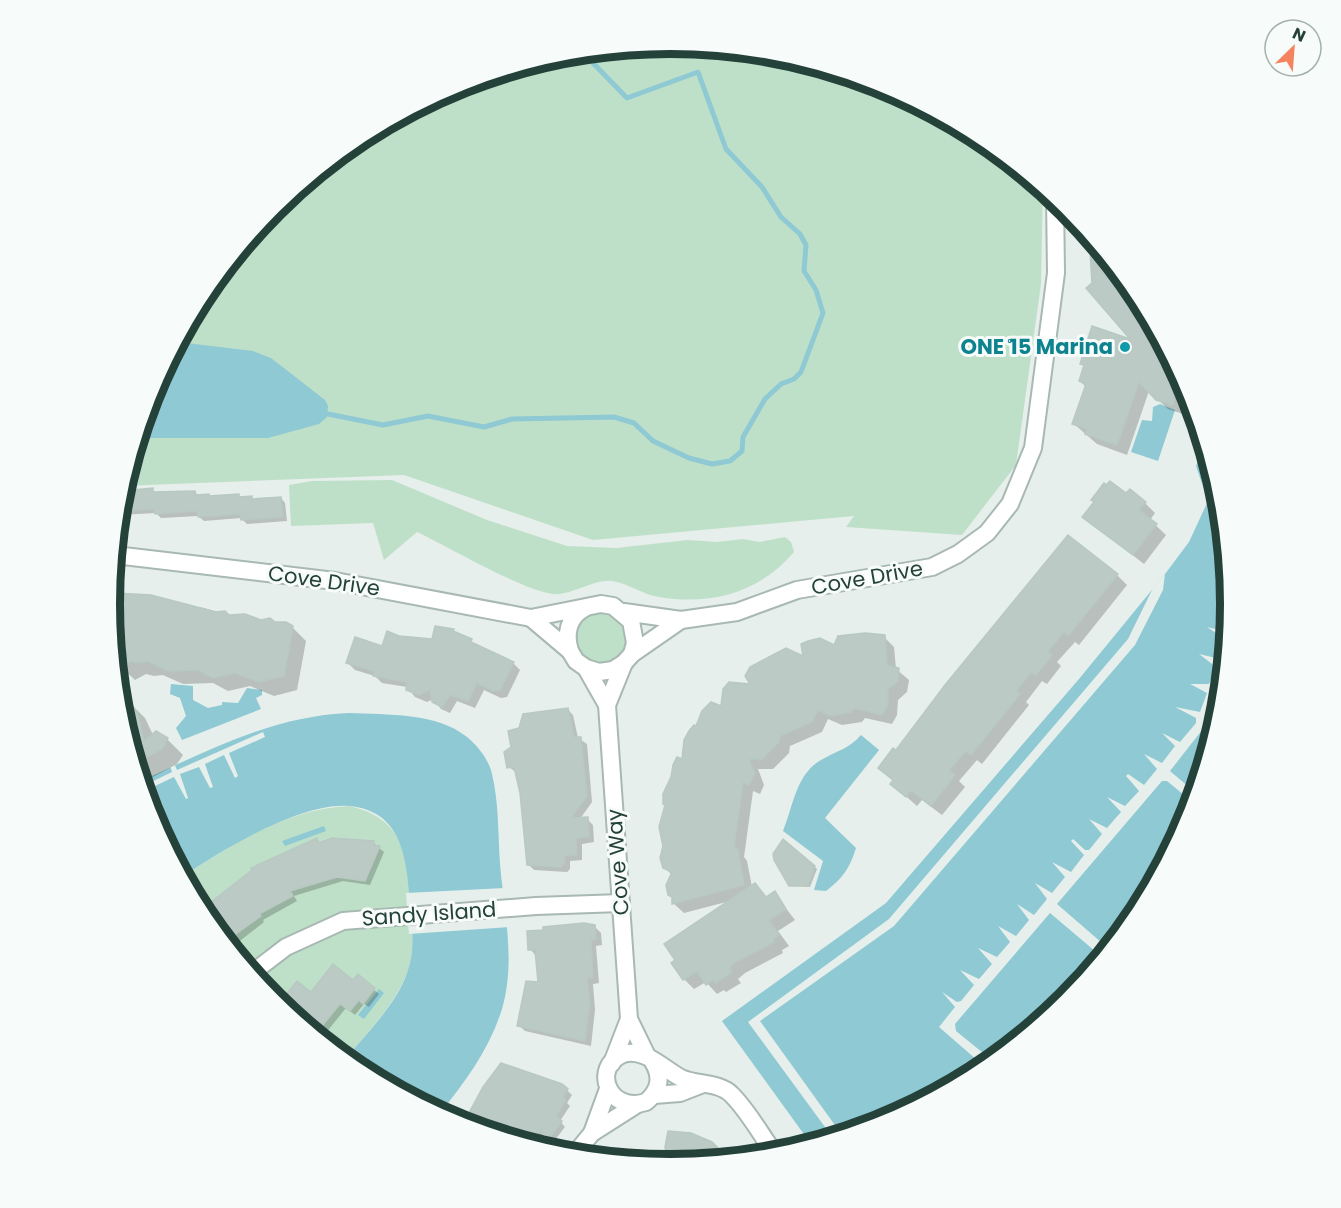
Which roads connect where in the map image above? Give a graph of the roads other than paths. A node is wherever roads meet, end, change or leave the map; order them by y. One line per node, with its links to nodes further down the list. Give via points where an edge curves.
1 (1055, 211): 6 (street, Cove Drive, via 1056,273 1034,448 1010,504 987,533 932,567 797,590 737,612)
2 (123, 556): 5 (street, Cove Drive, via 335,581)
3 (590, 606): 4 (street, Cove Drive, via 601,604); 5 (street, Cove Drive); 7 (street, via 572,619 567,641)
4 (624, 612): 6 (street, Cove Drive); 8 (street, via 635,632)
5 (531, 618): 7 (street, Cove Drive)
6 (681, 620): 8 (street, Cove Drive)
7 (570, 651): 9 (street, Cove Drive)
8 (628, 659): 9 (street, Cove Drive, via 613,670 599,672); 10 (street, Cove Way)
9 (586, 668): 10 (street, Cove Way)
10 (607, 705): 11 (street, Cove Way)
11 (621, 903): 12 (street, Sandy Island, via 343,921 286,947); 13 (street, Cove Way)
12 (258, 968)
13 (629, 1019): 14 (street, Cove Way); 15 (street, Cove Way)
14 (650, 1059): 15 (street, via 639,1053 624,1054); 16 (street, via 683,1079); 18 (street, Cove Way, via 660,1079)
15 (611, 1064): 17 (street, Cove Way, via 606,1080)
16 (703, 1084): 18 (street, Cove Way, via 680,1093); 21 (street, via 731,1093)
17 (608, 1089): 19 (street, via 620,1102); 20 (street, Cove Way)
18 (654, 1095): 19 (street, Cove Way)
19 (636, 1105): 20 (street, Cove Way)
20 (592, 1133): 22 (street, Cove Way)
21 (768, 1145)
22 (581, 1146)

